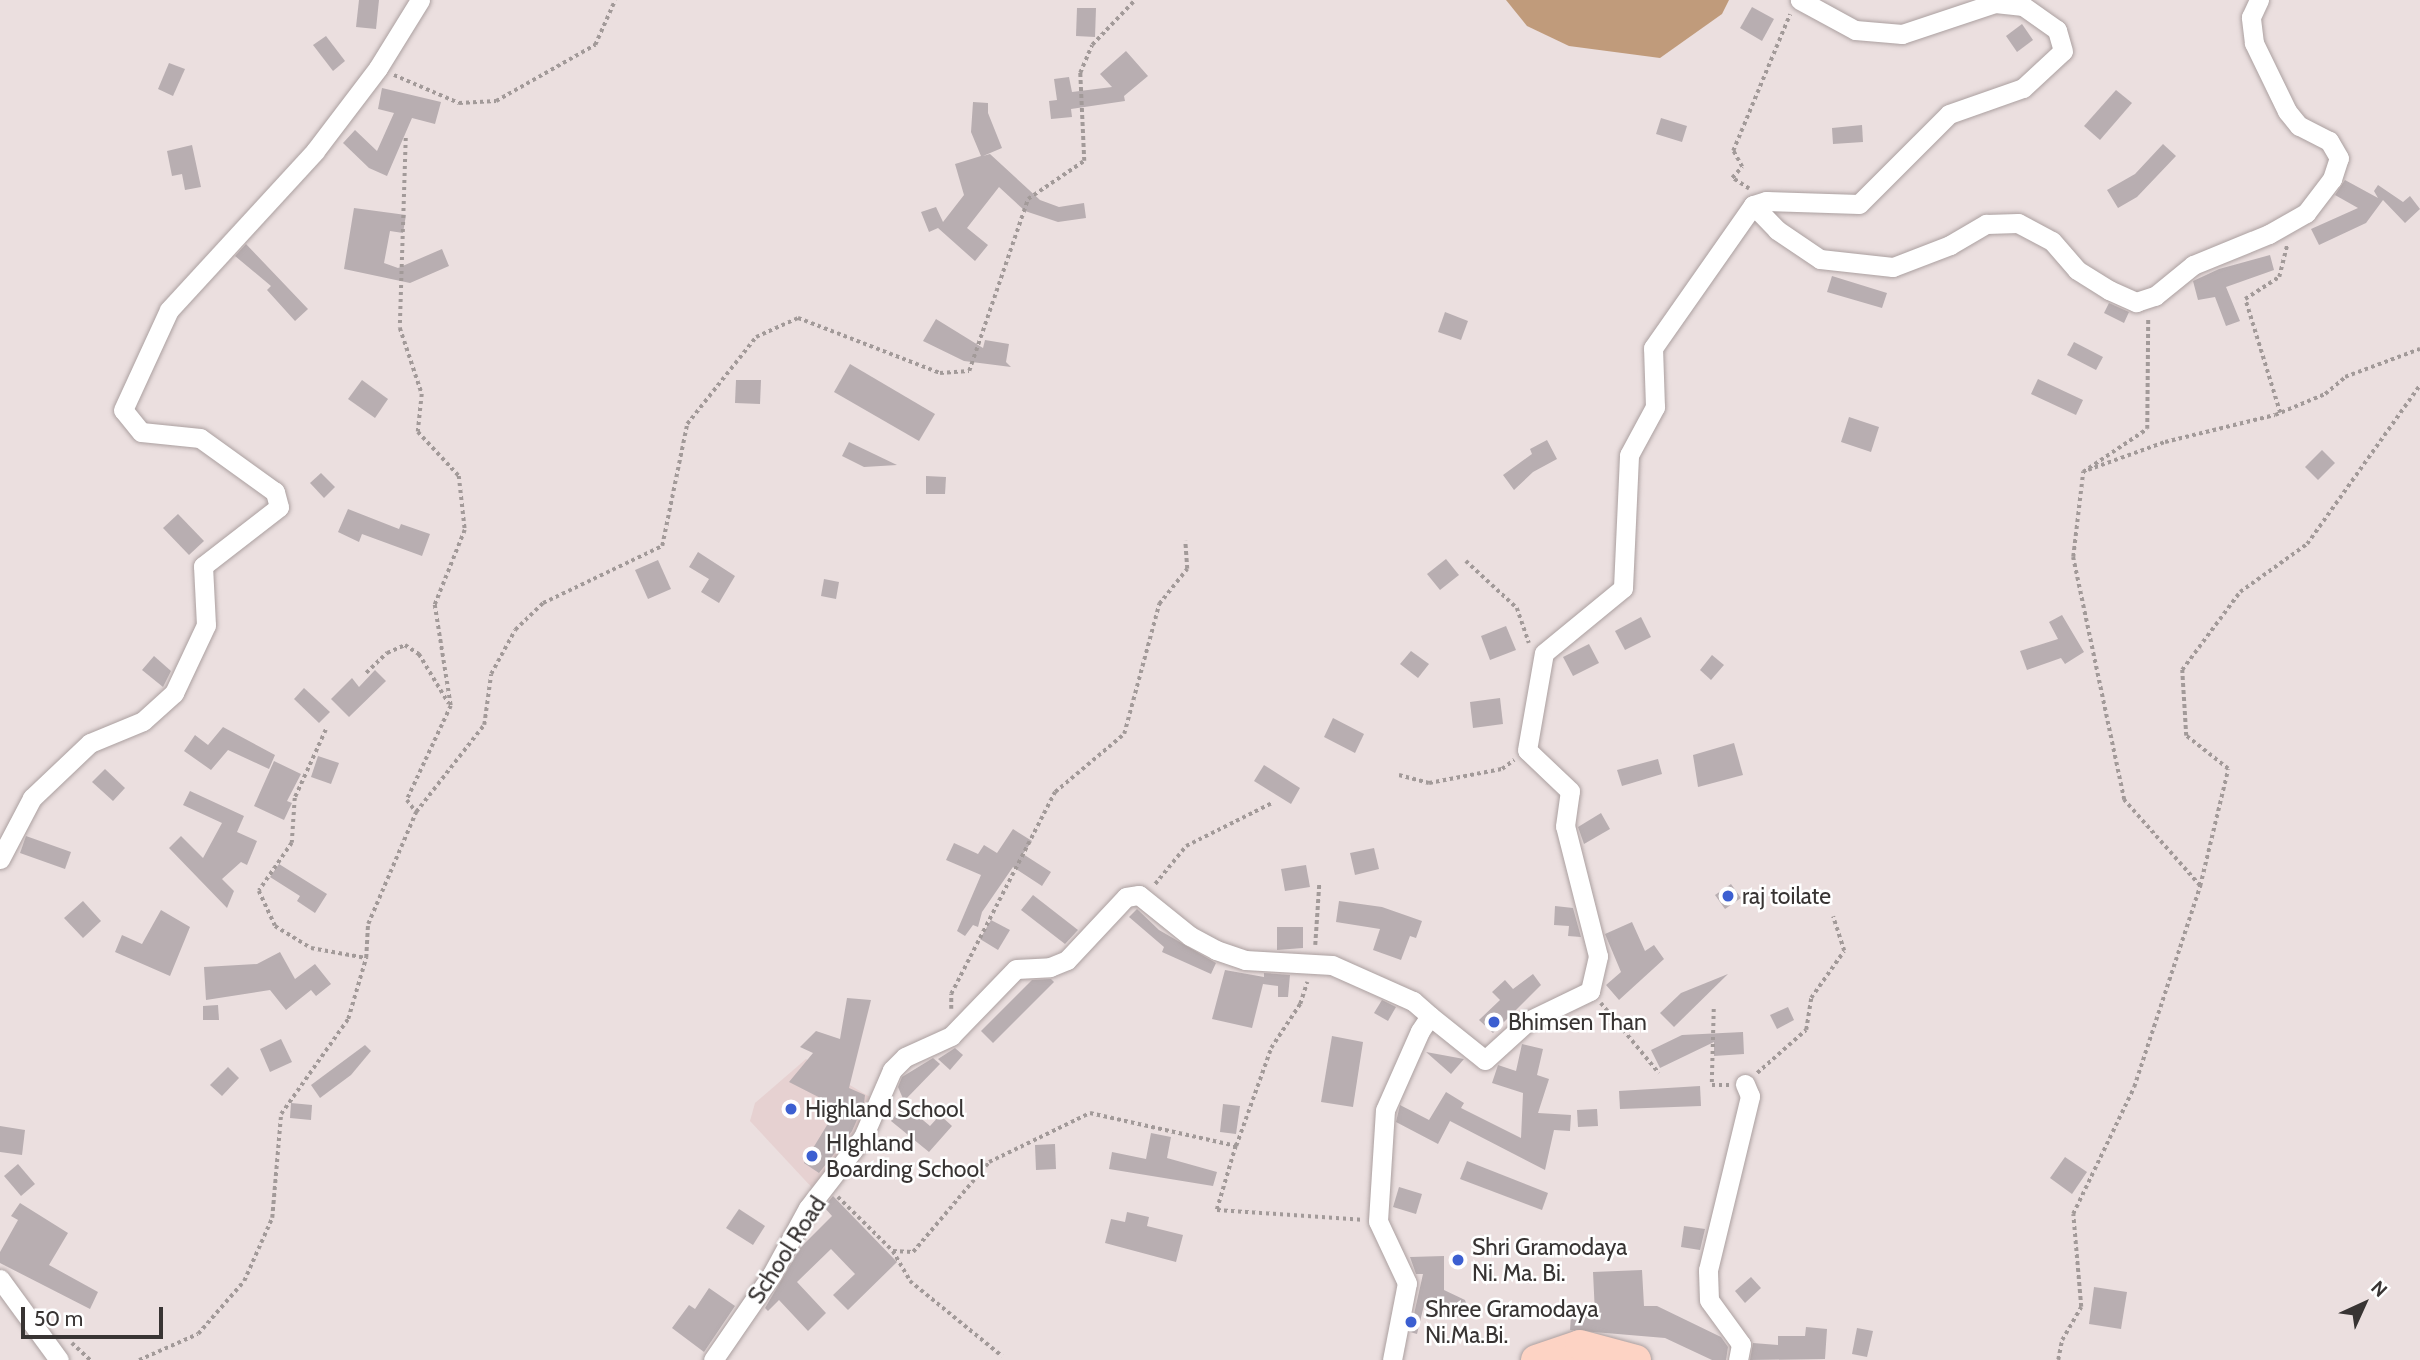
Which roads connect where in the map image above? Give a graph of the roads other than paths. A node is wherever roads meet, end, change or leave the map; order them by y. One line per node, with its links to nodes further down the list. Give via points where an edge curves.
1 (420, 0): 5 (street, via 378,68 315,151 169,310 123,410 141,432 200,438 275,492 279,507 203,566 206,625 174,692 143,721 90,743 32,798)
2 (1800, 0): 4 (street, via 1855,30 1902,34 1995,3 2023,6 2057,30 2063,51 2023,88 1949,114 1859,204)
3 (2259, 0): 4 (street, via 2251,17 2254,43 2287,111 2299,126 2329,141 2339,158 2332,179 2306,213 2193,265 2147,299 2136,302 2109,290 2077,270 2052,241 2018,223 1986,224 1893,267 1820,259 1777,230)
4 (1760, 203): 6 (street, via 1653,348 1655,407 1629,455 1623,588 1544,653 1527,750 1570,791 1565,827 1598,957 1590,991 1528,1021 1485,1060)
5 (0, 859)
6 (1430, 1016): 10 (street, School Road, via 1413,1002 1332,965 1245,960 1216,950 1190,936 1139,895 1126,897 1066,960 1050,967 1016,969 951,1036 905,1057 892,1070 863,1137 828,1188 808,1208 772,1274); 11 (street, via 1385,1110 1378,1221 1407,1283)
7 (1745, 1084): 14 (street, via 1750,1096 1708,1270 1709,1300 1741,1344)
8 (0, 1279): 9 (street)
9 (59, 1360)
10 (713, 1360)
11 (1392, 1360)
12 (1536, 1360): 13 (main road, via 1580,1345)
13 (1636, 1360)
14 (1738, 1360)

